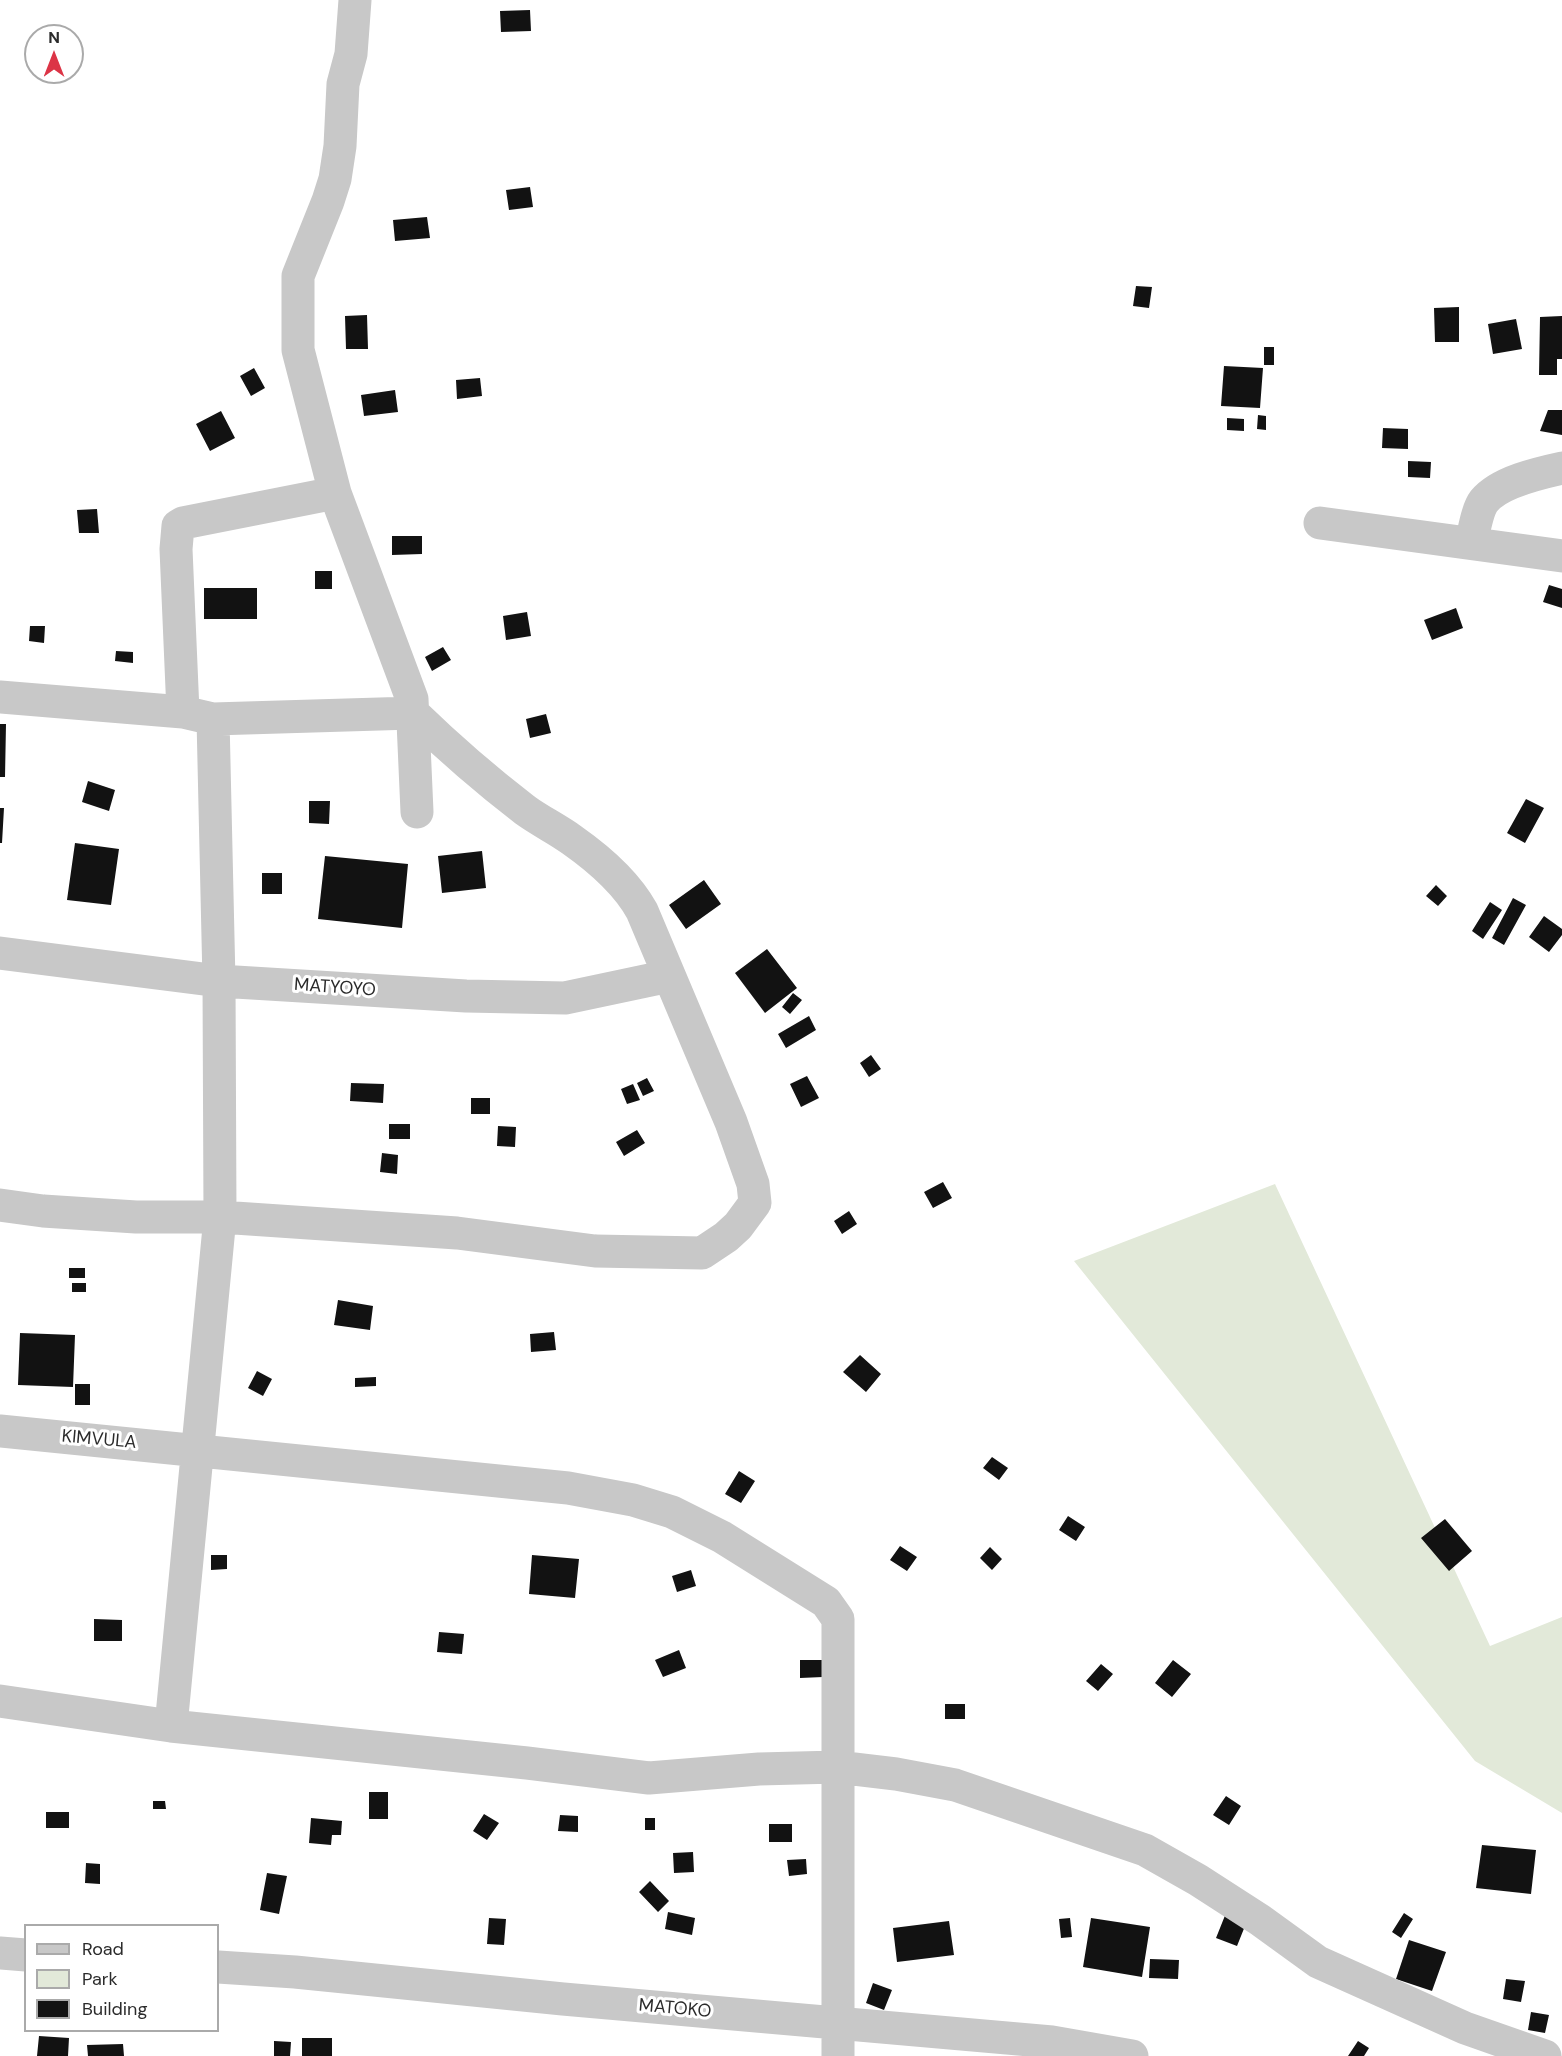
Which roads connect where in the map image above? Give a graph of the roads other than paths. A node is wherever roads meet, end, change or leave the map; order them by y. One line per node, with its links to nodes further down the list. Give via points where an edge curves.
1 (355, 0): 3 (street, via 335,179 298,276 297,296 298,350)
2 (1562, 468): 5 (street, via 1527,476 1492,494 1482,503)
3 (335, 494): 8 (street, via 400,664); 9 (street, via 178,526 176,549)
4 (1320, 523): 5 (street)
5 (1471, 543): 6 (street)
6 (1562, 556)
7 (0, 697): 9 (street)
8 (413, 713): 9 (street); 10 (street); 12 (street, via 496,787 608,868 642,911)
9 (198, 716): 13 (street)
10 (417, 812)
11 (0, 952): 13 (street, MATYOYO)
12 (669, 976): 13 (street, MATYOYO, via 565,998); 15 (street, via 731,1122 755,1193 755,1203 738,1226 712,1248 702,1253 596,1251 458,1233)
13 (219, 981): 15 (street)
14 (0, 1205): 15 (street, via 136,1217)
15 (220, 1217): 17 (street)
16 (0, 1431): 17 (street, KIMVULA)
17 (197, 1450): 19 (street); 20 (street, KIMVULA, via 568,1488 672,1512 722,1537 826,1602 838,1619)
18 (0, 1701): 19 (street)
19 (171, 1726): 20 (street, via 649,1778)
20 (837, 1767): 24 (street, KIMVULA); 27 (street, via 955,1785 1144,1850 1198,1880 1318,1962 1465,2028)
21 (0, 1953): 22 (street)
22 (24, 1955)
23 (219, 1967): 24 (street, MATOKO)
24 (839, 2023): 25 (street, KIMVULA); 26 (street, MATOKO, via 1052,2042)
25 (838, 2056)
26 (1132, 2056)
27 (1545, 2056)

